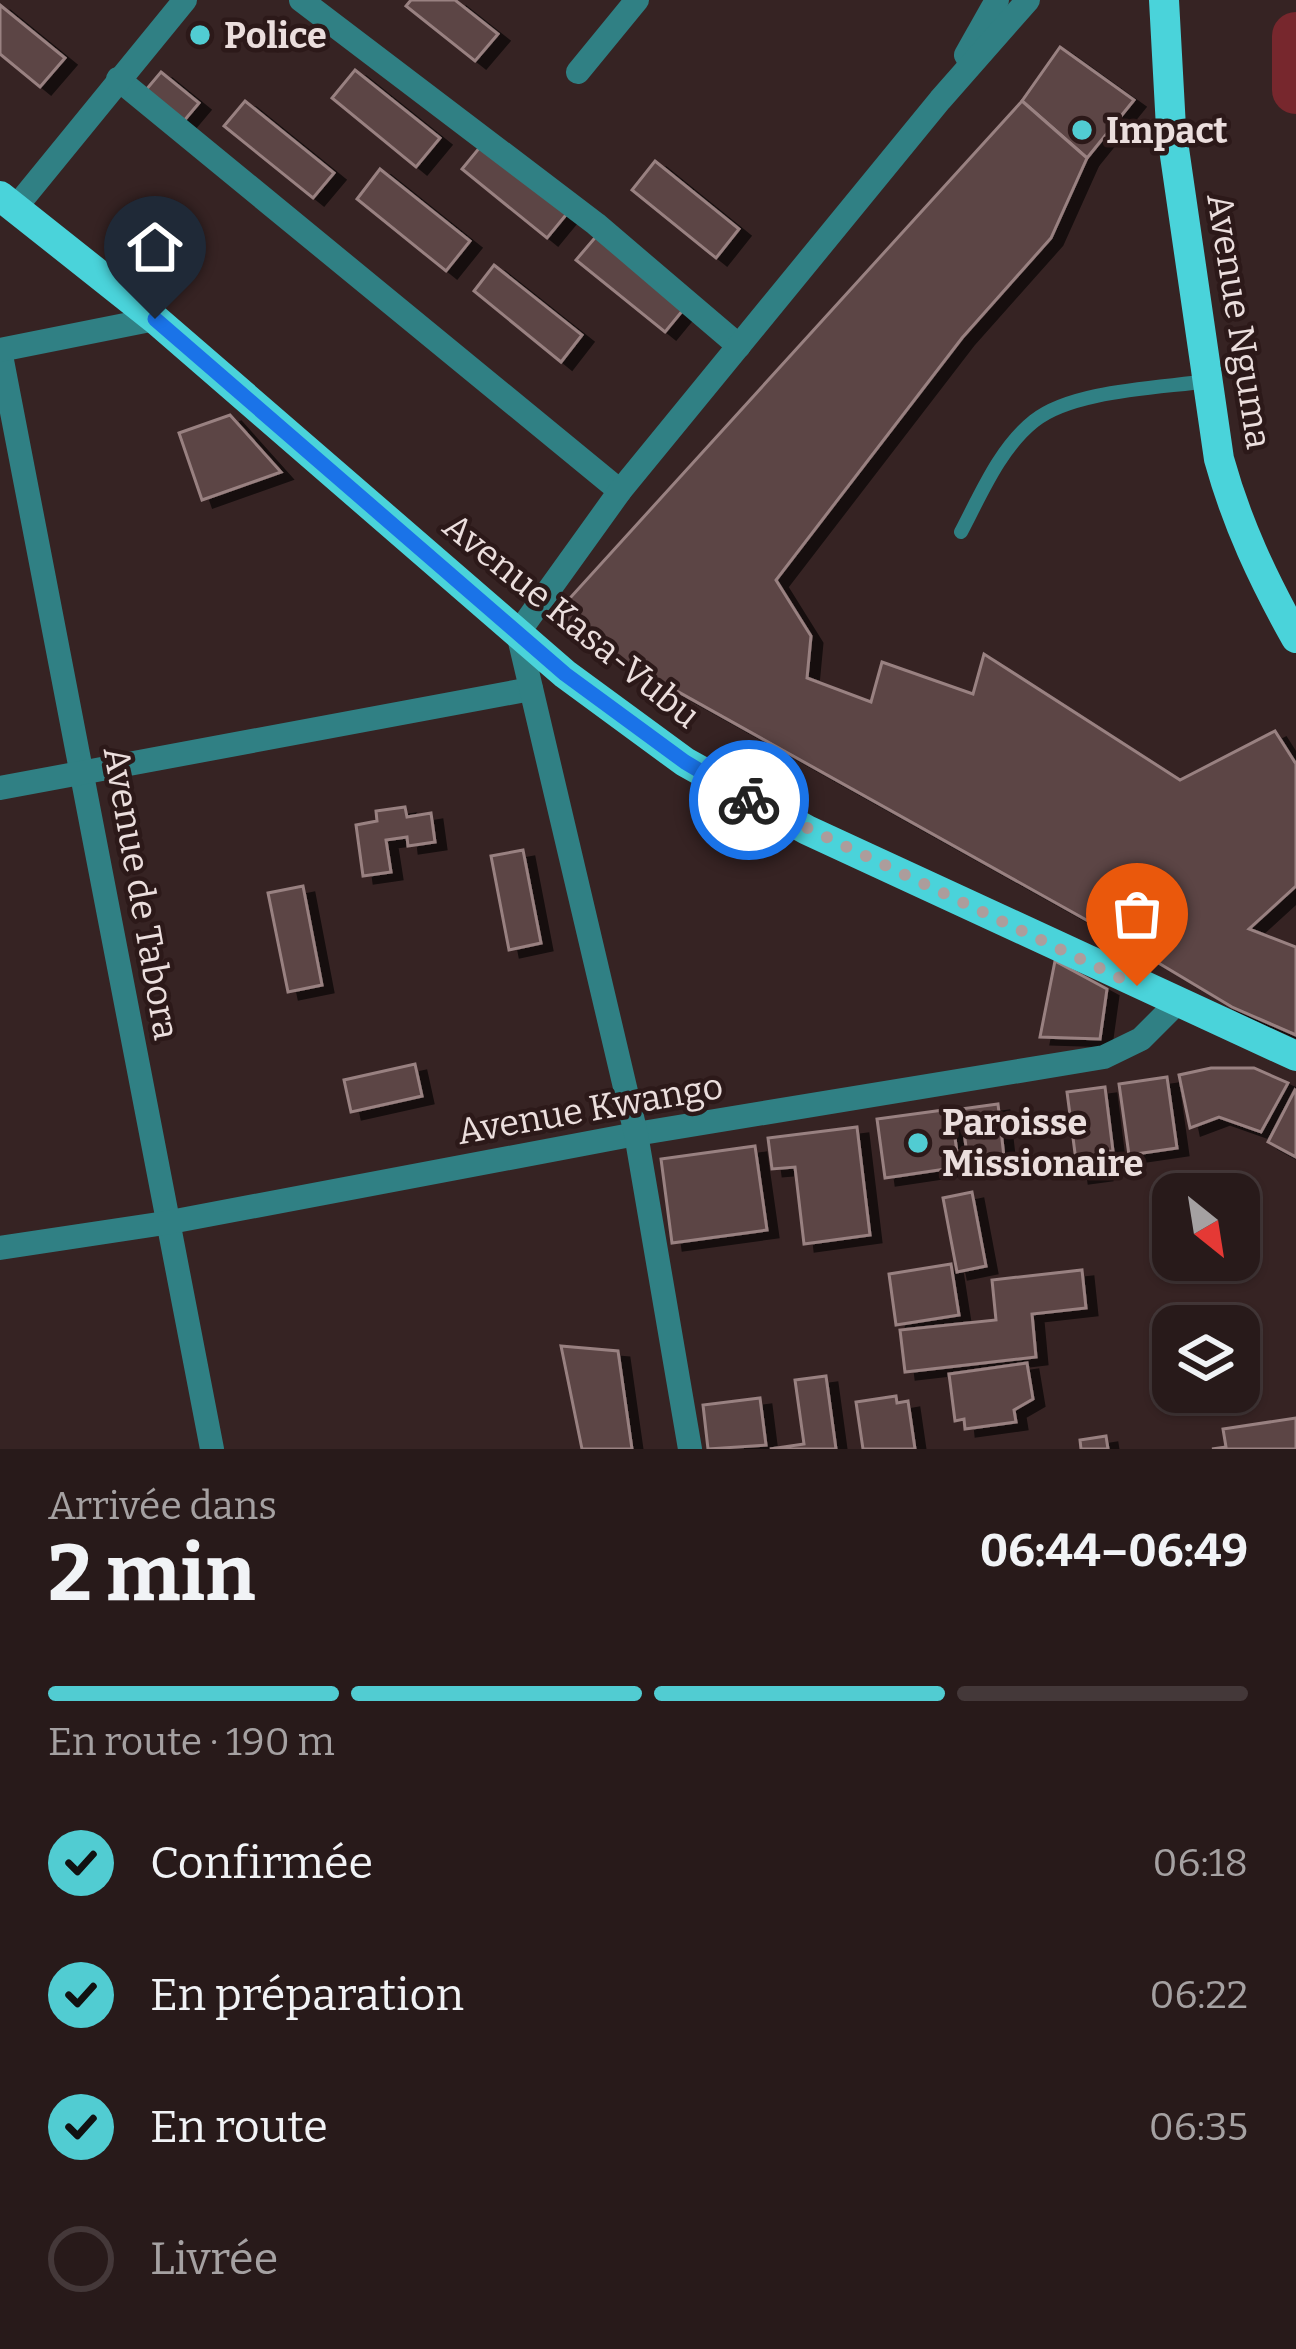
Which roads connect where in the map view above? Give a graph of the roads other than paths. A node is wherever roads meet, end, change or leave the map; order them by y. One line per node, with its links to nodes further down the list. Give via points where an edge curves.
1 (185, 0): 8 (street)
2 (302, 0): 12 (street, via 596,224)
3 (637, 0): 7 (street)
4 (997, 0): 9 (street)
5 (1028, 0): 9 (street)
6 (1168, 8): 14 (main road, Avenue Nguma, via 1172,128)
7 (578, 73)
8 (118, 79): 10 (street); 15 (street)
9 (940, 100): 12 (street)
10 (8, 202): 11 (main road, Avenue Kasa-Vubu)
11 (155, 319): 13 (street); 17 (main road, Avenue Kasa-Vubu)
12 (739, 346): 15 (street)
13 (0, 350): 20 (street, Avenue de Tabora)
14 (1208, 381): 16 (lane, via 1077,401 1034,420 995,468); 18 (main road, Avenue Nguma, via 1233,510)
15 (620, 491): 17 (street)
16 (962, 532)
17 (518, 633): 19 (street); 22 (main road, Avenue Kasa-Vubu, via 602,703 734,792)
18 (1296, 638)
19 (531, 689): 20 (street); 24 (street)
20 (84, 772): 21 (street); 25 (street, Avenue de Tabora)
21 (0, 788)
22 (1176, 1004): 23 (main road, Avenue Kasa-Vubu); 24 (street, Avenue Kwango, via 1142,1039 1104,1057)
23 (1296, 1056)
24 (636, 1134): 25 (street, Avenue Kwango); 28 (street)
25 (165, 1223): 26 (street, Avenue Kwango); 27 (street, Avenue de Tabora)
26 (0, 1248)
27 (212, 1449)
28 (690, 1449)

